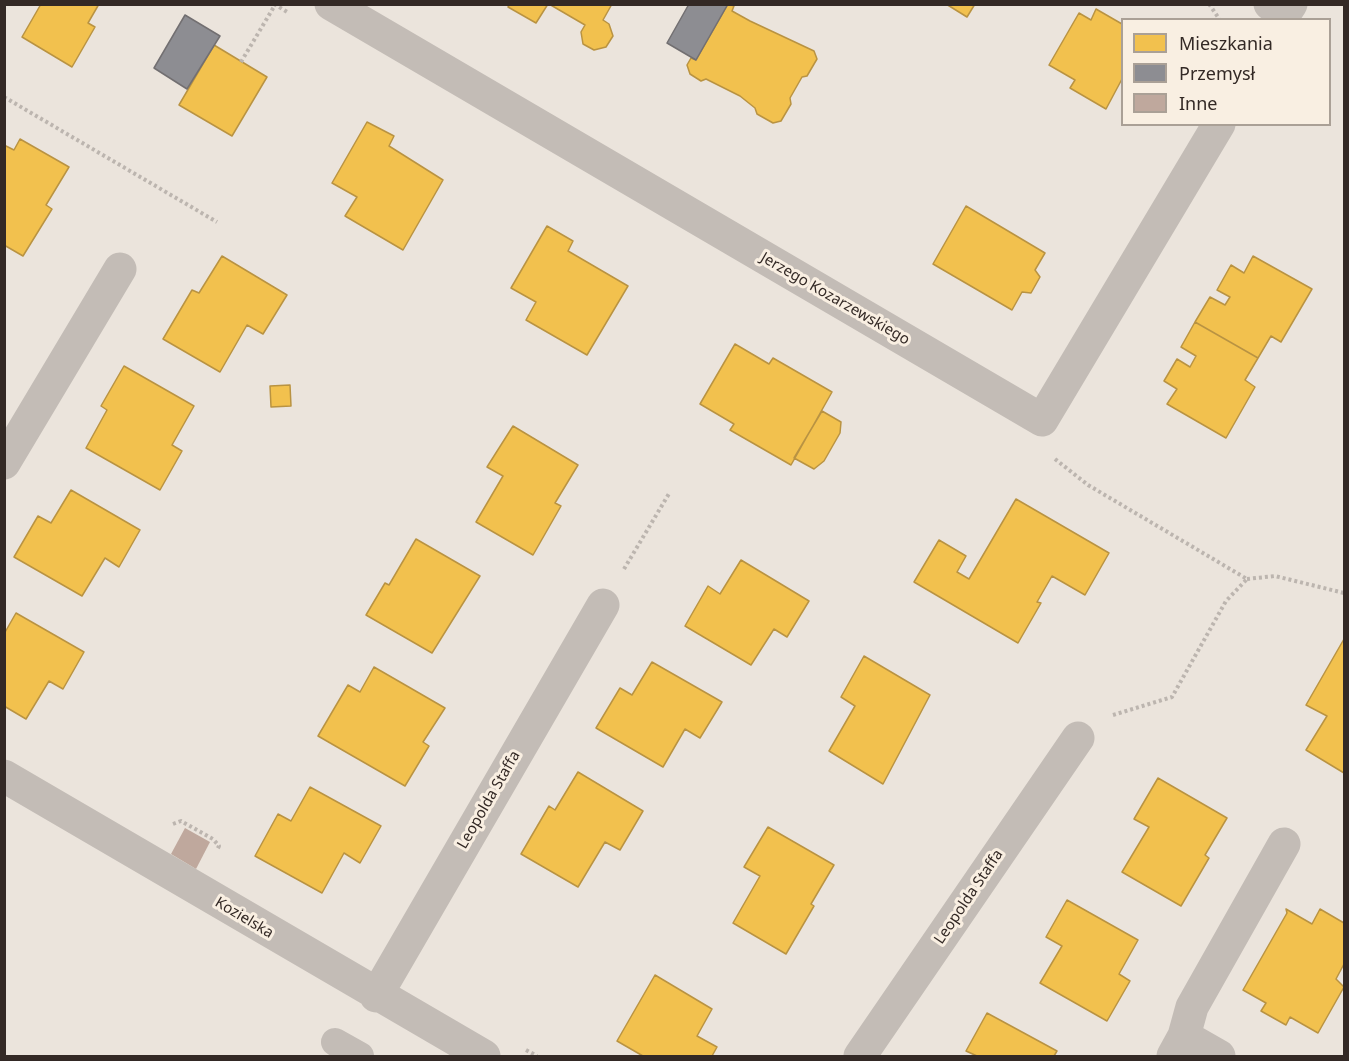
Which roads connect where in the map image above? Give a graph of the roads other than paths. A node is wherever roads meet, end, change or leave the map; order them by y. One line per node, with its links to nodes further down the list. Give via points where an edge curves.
1 (331, 4): 2 (street, Jerzego Kozarzewskiego, via 1042,420)
2 (1218, 126)
3 (120, 269): 4 (street)
4 (4, 463)
5 (603, 605): 9 (street, Leopolda Staffa)
6 (1078, 738): 14 (street, Leopolda Staffa)
7 (4, 776): 9 (street, Kozielska)
8 (1284, 844): 11 (street, via 1192,1007)
9 (376, 996): 13 (street, Kozielska)
10 (335, 1042): 12 (lane)
11 (1178, 1046): 15 (street)
12 (360, 1056)
13 (484, 1056)
14 (860, 1056)
15 (1219, 1056)

